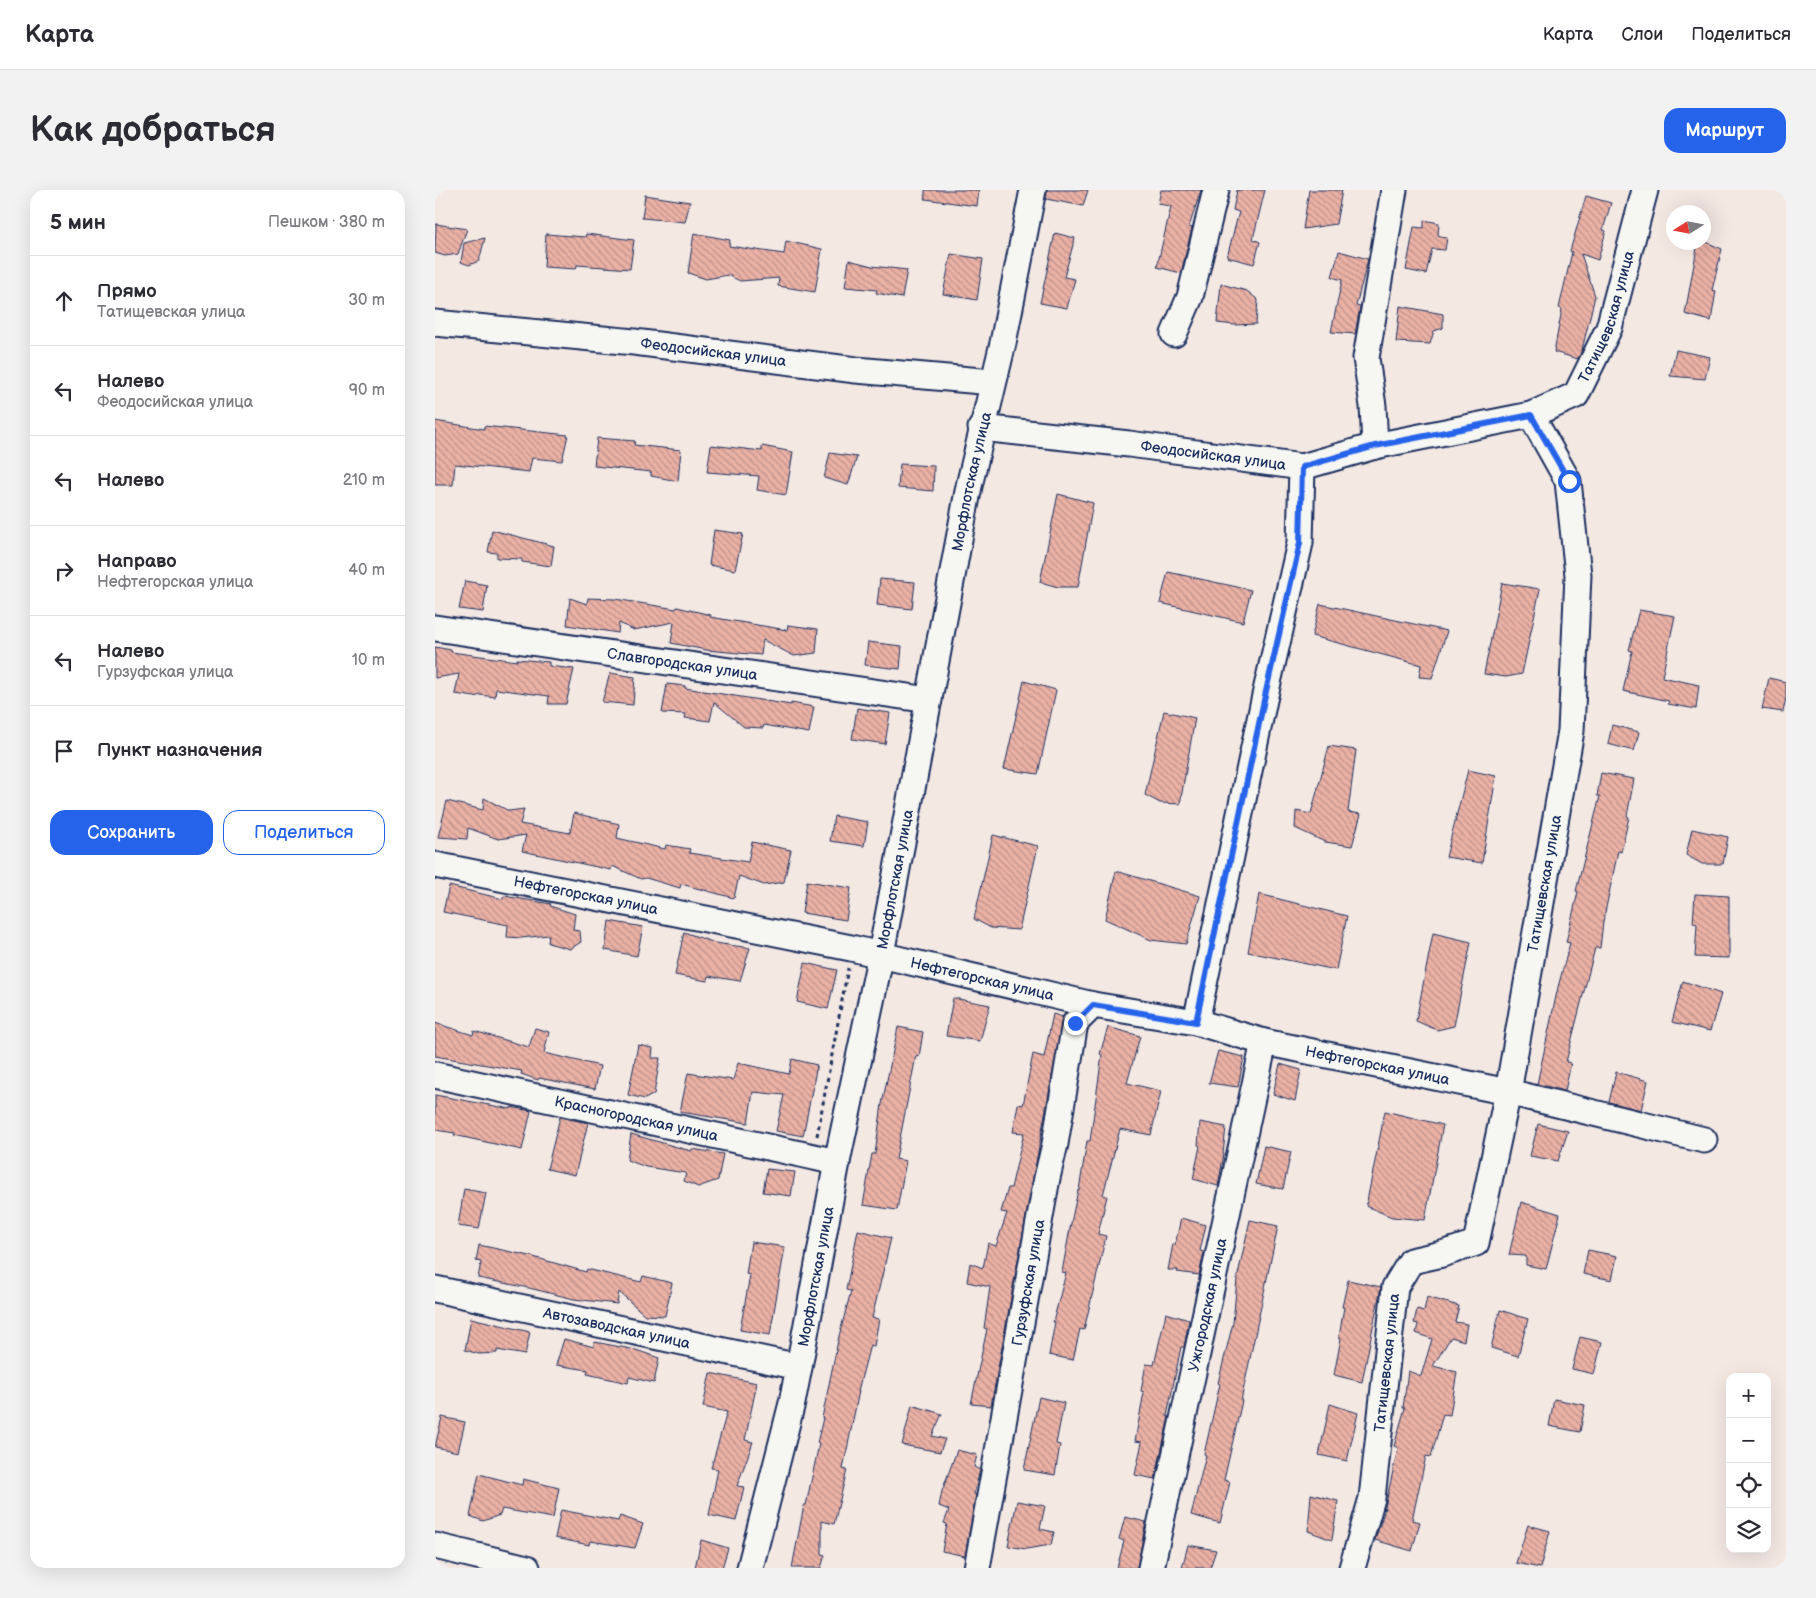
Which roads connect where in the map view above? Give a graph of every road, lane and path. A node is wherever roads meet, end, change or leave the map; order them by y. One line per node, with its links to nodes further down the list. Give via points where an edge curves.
1 (1033, 190): 7 (street, Морфлотская улица)
2 (1216, 190): 6 (street, via 1190,297)
3 (1394, 190): 10 (street, via 1366,358)
4 (1645, 190): 8 (street, Татищевская улица, via 1609,328 1576,395)
5 (435, 322): 7 (street, Феодосийская улица, via 634,342 856,370)
6 (1174, 334)
7 (993, 382): 9 (street, Морфлотская улица)
8 (1531, 415): 10 (street, Феодосийская улица); 21 (street, Татищевская улица, via 1569,481 1578,575 1571,731)
9 (981, 428): 11 (street, Феодосийская улица); 13 (street, Морфлотская улица)
10 (1375, 446): 11 (street, Феодосийская улица)
11 (1302, 467): 18 (street, via 1300,543)
12 (435, 628): 13 (street, Славгородская улица)
13 (929, 700): 16 (street, Морфлотская улица)
14 (435, 865): 15 (street, Нефтегорская улица)
15 (851, 948): 16 (street, Нефтегорская улица); 23 (path)
16 (881, 954): 17 (street, Нефтегорская улица); 24 (street, Морфлотская улица)
17 (1093, 1005): 18 (street, Нефтегорская улица); 30 (street, Гурзуфская улица, via 1075,1023)
18 (1196, 1022): 19 (street, Нефтегорская улица)
19 (1264, 1042): 21 (street, Нефтегорская улица); 31 (street, Ужгородская улица)
20 (435, 1076): 23 (street, Красногородская улица)
21 (1508, 1092): 22 (street, Нефтегорская улица); 32 (street, Татищевская улица, via 1477,1243 1411,1262 1395,1288 1372,1498)
22 (1704, 1140)
23 (813, 1157): 24 (street, Красногородская улица)
24 (837, 1162): 26 (street, Морфлотская улица)
25 (435, 1289): 26 (street, Автозаводская улица)
26 (799, 1367): 29 (street, Морфлотская улица)
27 (435, 1546): 28 (street)
28 (527, 1568)
29 (750, 1568)
30 (977, 1568)
31 (1151, 1568)
32 (1352, 1568)

